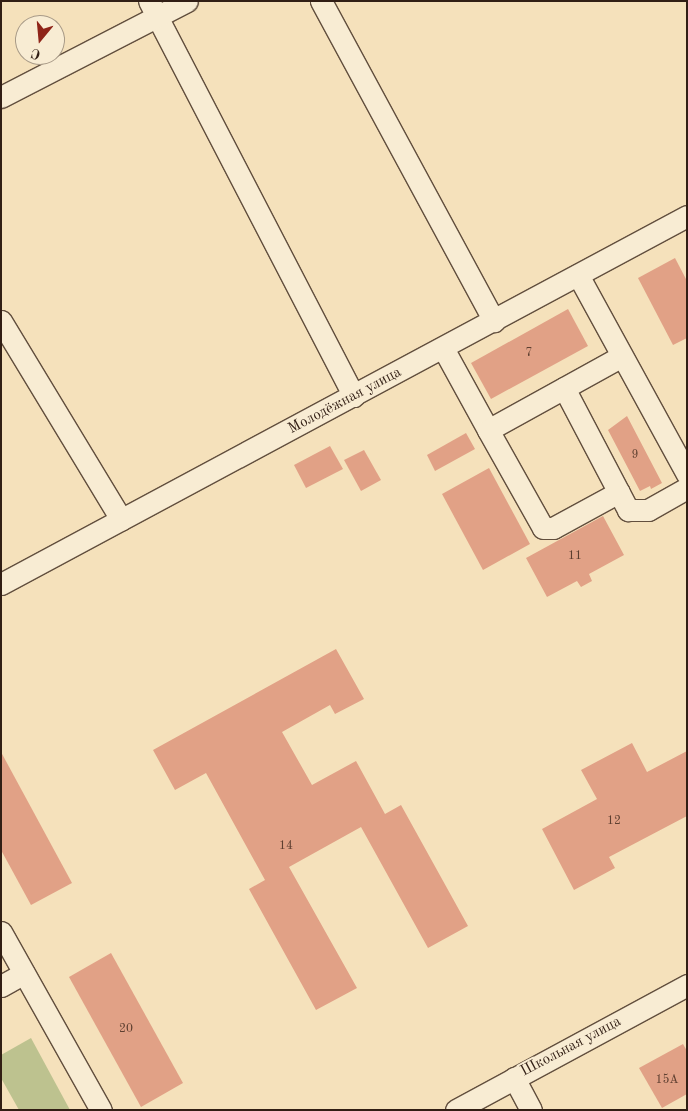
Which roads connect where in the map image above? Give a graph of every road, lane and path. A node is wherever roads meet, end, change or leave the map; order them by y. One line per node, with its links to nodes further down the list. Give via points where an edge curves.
1 (187, 1): 3 (street)
2 (320, 1): 8 (street)
3 (153, 9): 4 (street); 12 (street)
4 (1, 97)
5 (687, 216): 6 (street, Молодёжная улица)
6 (578, 275): 8 (street, Молодёжная улица); 10 (street)
7 (1, 321): 17 (street)
8 (494, 321): 9 (street, Молодёжная улица)
9 (444, 348): 12 (street, Молодёжная улица); 13 (street)
10 (622, 356): 11 (street); 14 (street)
11 (564, 388): 13 (street); 16 (street)
12 (354, 396): 17 (street, Молодёжная улица)
13 (488, 430): 16 (street, via 543,528 553,528)
14 (687, 474)
15 (687, 488): 16 (street, via 642,512 628,510)
16 (619, 492)
17 (121, 519): 18 (street, Молодёжная улица)
18 (1, 584)
19 (1, 932): 20 (street)
20 (24, 973): 22 (street); 24 (street)
21 (687, 985): 23 (street, Школьная улица)
22 (1, 986)
23 (514, 1078): 25 (street, Школьная улица); 26 (street)
24 (101, 1110)
25 (456, 1110)
26 (531, 1110)

